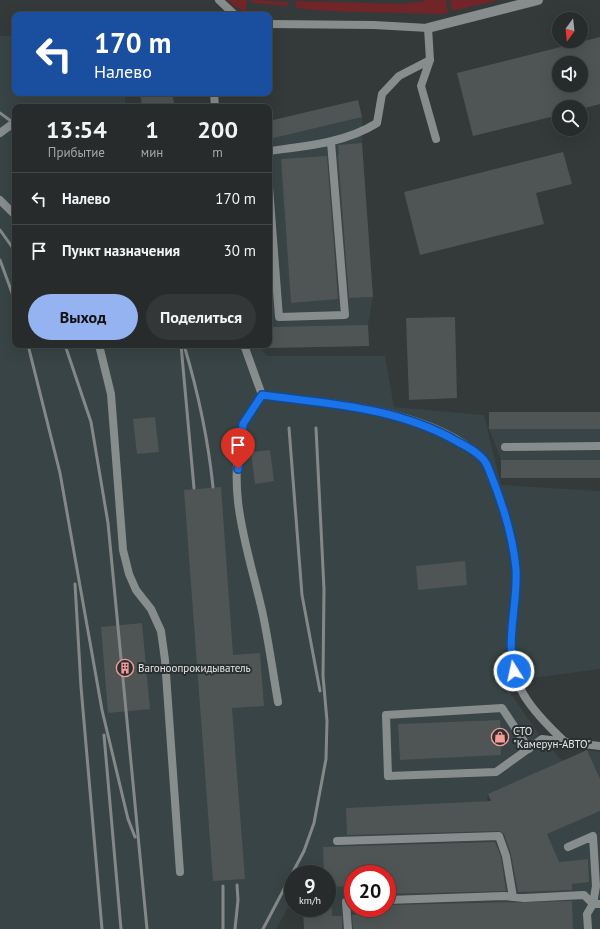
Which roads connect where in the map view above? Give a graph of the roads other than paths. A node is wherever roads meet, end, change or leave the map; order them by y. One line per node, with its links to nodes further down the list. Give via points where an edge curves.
1 (219, 0): 3 (lane)
2 (538, 0): 5 (street)
3 (232, 12)
4 (272, 24): 5 (lane)
5 (428, 28): 6 (lane)
6 (430, 60): 9 (lane, via 421,86); 10 (lane, via 399,76 382,94 377,123 362,132)
7 (12, 124): 8 (lane)
8 (0, 133)
9 (436, 139)
10 (331, 142): 11 (lane); 14 (lane, via 345,315 279,317)
11 (272, 151)
12 (0, 200): 13 (lane)
13 (12, 212)
14 (272, 226)
15 (100, 348): 26 (lane, via 111,394 123,550 136,590 151,609 162,631)
16 (245, 348): 17 (lane)
17 (262, 395): 20 (lane, via 243,424 237,481 240,520 263,615); 21 (lane, via 317,400 402,418 444,434 484,459 504,505 516,567 510,635 510,656 514,671 521,693)
18 (600, 446): 19 (lane)
19 (505, 447)
20 (278, 702)
21 (565, 742): 22 (lane); 23 (lane, via 542,739)
22 (600, 746)
23 (529, 749): 23 (lane, via 496,772 388,776 386,715 502,708)
24 (337, 840): 27 (lane, via 499,836 506,856)
25 (568, 847): 29 (lane, via 593,836)
26 (180, 872)
27 (513, 897): 28 (lane); 29 (lane, via 584,895)
28 (396, 900)
29 (597, 904): 32 (lane, via 587,914)
30 (347, 917): 31 (lane)
31 (348, 929)
32 (588, 929)

